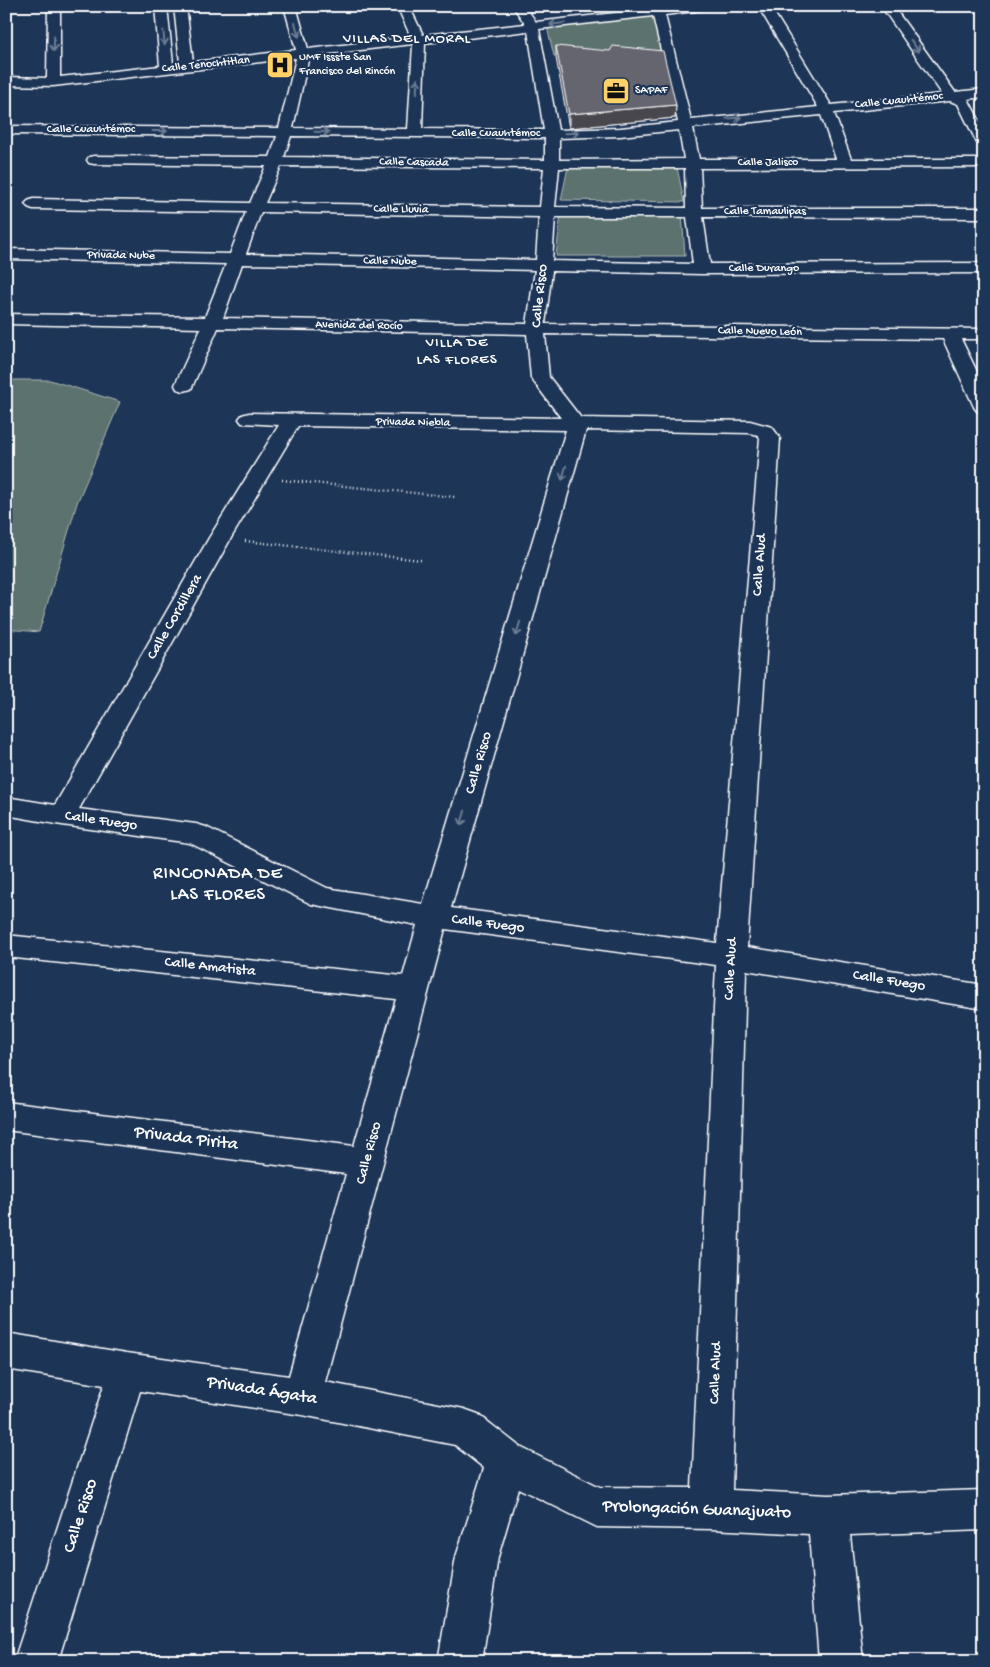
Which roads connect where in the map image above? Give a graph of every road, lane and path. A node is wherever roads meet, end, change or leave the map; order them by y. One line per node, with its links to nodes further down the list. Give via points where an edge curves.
1 (54, 6): 21 (street, one-way to 21)
2 (161, 6): 17 (street, one-way to 17)
3 (180, 6): 16 (street)
4 (290, 6): 15 (street, one-way to 15)
5 (403, 6): 14 (street)
6 (519, 6): 12 (street)
7 (707, 6): 11 (street, Calle Tenochtitlan)
8 (764, 6): 25 (street)
9 (887, 6): 24 (street, one-way to 24)
10 (901, 6): 13 (street)
11 (658, 12): 12 (street, Calle Tenochtitlan, one-way to 12); 26 (street)
12 (533, 27): 14 (street, Calle Tenochtitlan); 30 (street, Calle Risco)
13 (924, 36)
14 (419, 40): 15 (street, Calle Tenochtitlan); 29 (street, one-way to 14)
15 (303, 54): 16 (street, Calle Tenochtitlan); 28 (street)
16 (187, 67): 17 (street, Calle Tenochtitlan)
17 (167, 69): 21 (street, Calle Tenochtitlan)
18 (6, 81): 20 (street, Calle Tenochtitlan)
19 (957, 81): 24 (street)
20 (30, 82): 21 (street, Calle Tenochtitlan); 23 (street)
21 (53, 82)
22 (984, 93): 24 (street, Calle Cuauhtémoc)
23 (6, 95)
24 (960, 97): 25 (street, Calle Cuauhtémoc); 31 (street)
25 (826, 109): 26 (street, Calle Cuauhtémoc, one-way to 25); 34 (street)
26 (685, 124): 30 (street, Calle Cuauhtémoc, one-way to 26, via 620,132); 35 (street)
27 (6, 130): 28 (street, Calle Cuauhtémoc, one-way to 28)
28 (285, 132): 29 (street, Calle Cuauhtémoc, one-way to 29); 33 (street)
29 (415, 134): 30 (street, Calle Cuauhtémoc)
30 (552, 134): 37 (street, Calle Risco)
31 (984, 143)
32 (94, 160): 33 (street, Calle Cascada)
33 (276, 162): 37 (street, Calle Cascada); 39 (street)
34 (845, 162): 35 (street, Calle Jalisco); 36 (street, Calle Jalisco)
35 (692, 163): 37 (street, Calle Jalisco); 41 (street)
36 (984, 163)
37 (552, 164): 40 (street, Calle Risco)
38 (33, 204): 39 (street, Calle Lluvia)
39 (256, 208): 40 (street, Calle Lluvia); 44 (street)
40 (546, 212): 41 (street, Calle Tamaulipas); 45 (street, Calle Risco)
41 (694, 212): 42 (street, Calle Tamaulipas); 47 (street)
42 (984, 213)
43 (6, 254): 44 (street, Privada Nube)
44 (236, 258): 45 (street, Calle Nube); 49 (street)
45 (544, 265): 47 (street, Calle Durango); 50 (street, Calle Risco)
46 (984, 268): 47 (street, Calle Durango)
47 (702, 269)
48 (6, 319): 49 (street, Avenida del Rocío)
49 (212, 323): 50 (street, Avenida del Rocío); 53 (street)
50 (535, 329): 51 (street, Calle Nuevo León); 57 (street, Calle Risco, via 540,378)
51 (950, 334): 52 (street, Calle Nuevo León); 54 (street)
52 (984, 334)
53 (184, 384)
54 (984, 407)
55 (249, 419): 56 (street, Privada Niebla)
56 (292, 420): 57 (street, Privada Niebla); 59 (street, Calle Cordillera)
57 (577, 426): 58 (street, Privada Niebla); 65 (street, Calle Risco, one-way to 65)
58 (765, 430): 67 (street, Calle Alud, via 770,438)
59 (256, 477): 60 (path); 61 (street, Calle Cordillera)
60 (455, 497)
61 (220, 538): 62 (path); 64 (street, Calle Cordillera)
62 (422, 560)
63 (6, 806): 64 (street, Calle Fuego)
64 (62, 816): 65 (street, Calle Fuego, via 196,834 321,897)
65 (434, 917): 67 (street, Calle Fuego); 68 (street, Calle Risco)
66 (6, 946): 68 (street, Calle Amatista)
67 (731, 956): 69 (street, Calle Fuego); 76 (street, Calle Alud)
68 (415, 989): 71 (street, Calle Risco)
69 (984, 997)
70 (6, 1116): 71 (street, Privada Pirita)
71 (367, 1162): 74 (street, Calle Risco)
72 (6, 1351): 73 (street, Privada Ágata)
73 (127, 1371): 74 (street, Privada Ágata); 79 (street, Calle Risco)
74 (302, 1396): 75 (street, Privada Ágata, via 464,1428)
75 (506, 1461): 76 (street, Prolongación Guanajuato, via 597,1507); 80 (street, via 477,1557)
76 (711, 1509): 78 (street, Prolongación Guanajuato)
77 (984, 1510): 78 (street, Prolongación Guanajuato)
78 (828, 1515): 81 (street)
79 (36, 1661)
80 (460, 1661)
81 (841, 1661)

